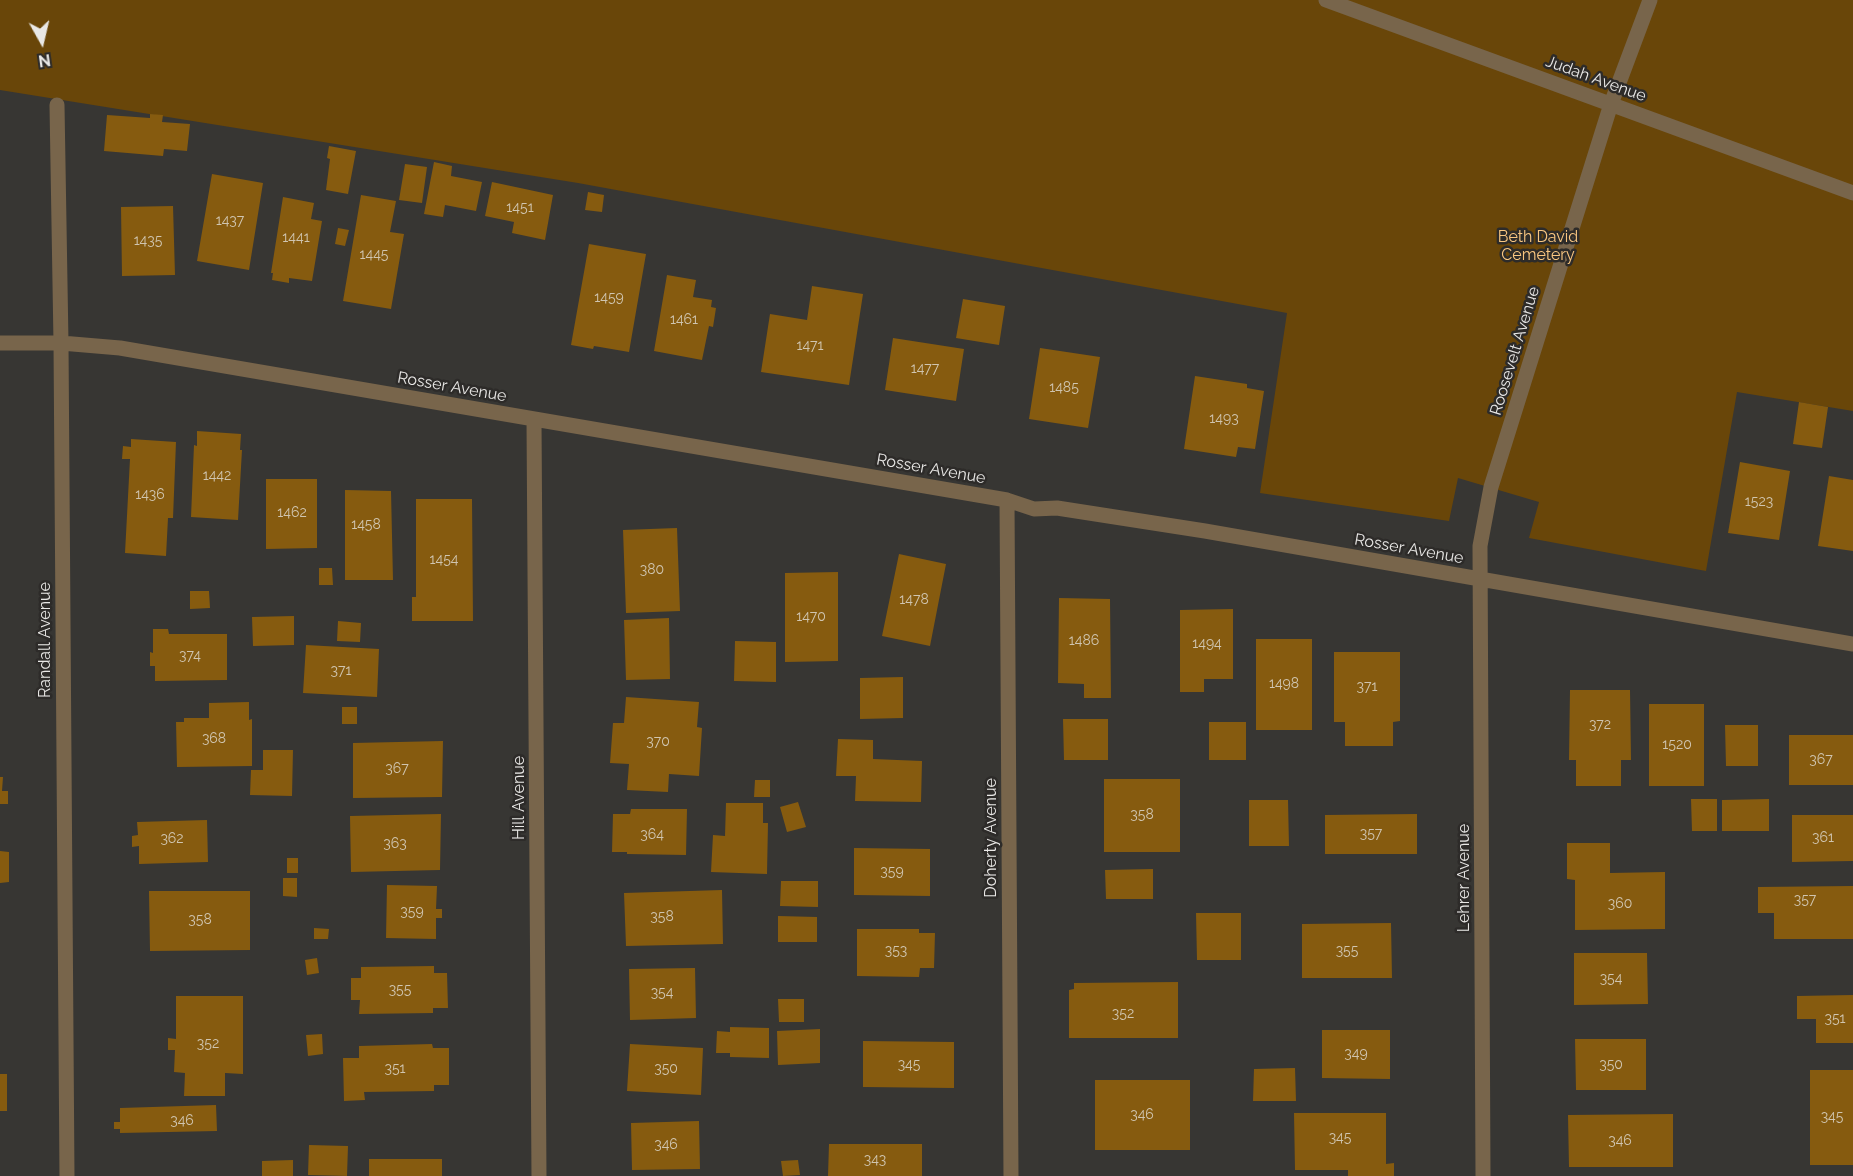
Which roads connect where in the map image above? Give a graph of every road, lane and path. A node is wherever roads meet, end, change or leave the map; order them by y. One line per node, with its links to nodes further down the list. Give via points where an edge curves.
1 (1326, 0): 3 (street, Judah Avenue)
2 (1650, 0): 3 (street, Roosevelt Avenue)
3 (1611, 104): 5 (street, Judah Avenue); 10 (street, Roosevelt Avenue, via 1491,487 1480,546)
4 (57, 105): 7 (street, Randall Avenue)
5 (1853, 193)
6 (0, 343): 7 (street, Rosser Avenue)
7 (61, 343): 8 (street, Rosser Avenue, via 120,348); 12 (street, Randall Avenue)
8 (534, 420): 9 (street, Rosser Avenue); 13 (street, Hill Avenue)
9 (1007, 500): 10 (street, Rosser Avenue, via 1034,509 1057,508 1205,531); 14 (street, Doherty Avenue)
10 (1480, 580): 11 (street, Rosser Avenue); 15 (street, Lehrer Avenue)
11 (1853, 644)
12 (67, 1176)
13 (539, 1176)
14 (1011, 1176)
15 (1484, 1176)

